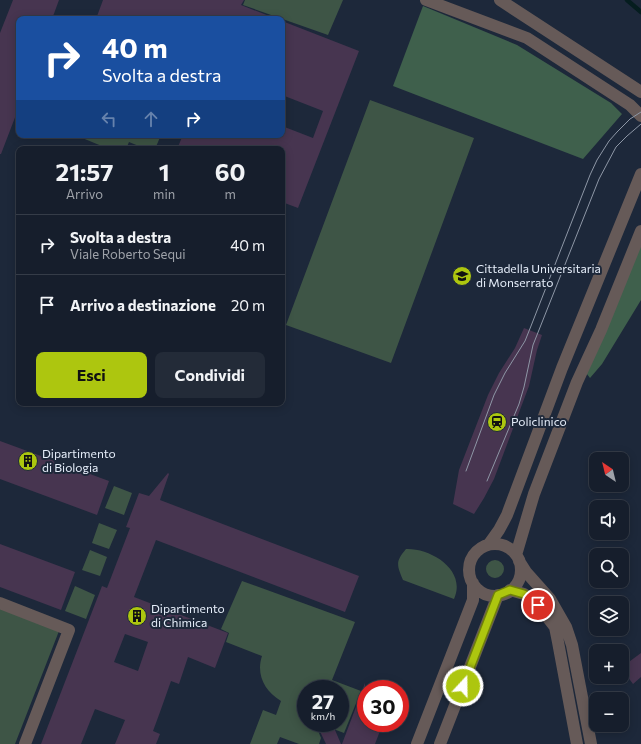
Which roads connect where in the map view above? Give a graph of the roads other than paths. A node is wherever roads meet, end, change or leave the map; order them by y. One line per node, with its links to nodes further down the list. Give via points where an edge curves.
1 (426, 0): 4 (street, via 526,38 630,105)
2 (500, 0): 3 (street)
3 (641, 92)
4 (641, 116)
5 (641, 174): 7 (street, via 562,368 507,515)
6 (641, 231): 8 (street, via 534,494)
7 (489, 544): 8 (street, via 511,549); 9 (street, via 471,558 469,571)
8 (517, 558): 10 (street, via 519,577 516,585); 17 (street, via 550,599 566,627 572,645)
9 (472, 583): 11 (street, via 484,593); 14 (street, via 473,600)
10 (510, 590): 11 (street); 16 (street, via 524,594 538,605 555,627)
11 (498, 595): 15 (street)
12 (0, 603): 13 (street, via 70,630)
13 (25, 744)
14 (418, 744)
15 (440, 744)
16 (577, 744)
17 (591, 744)

